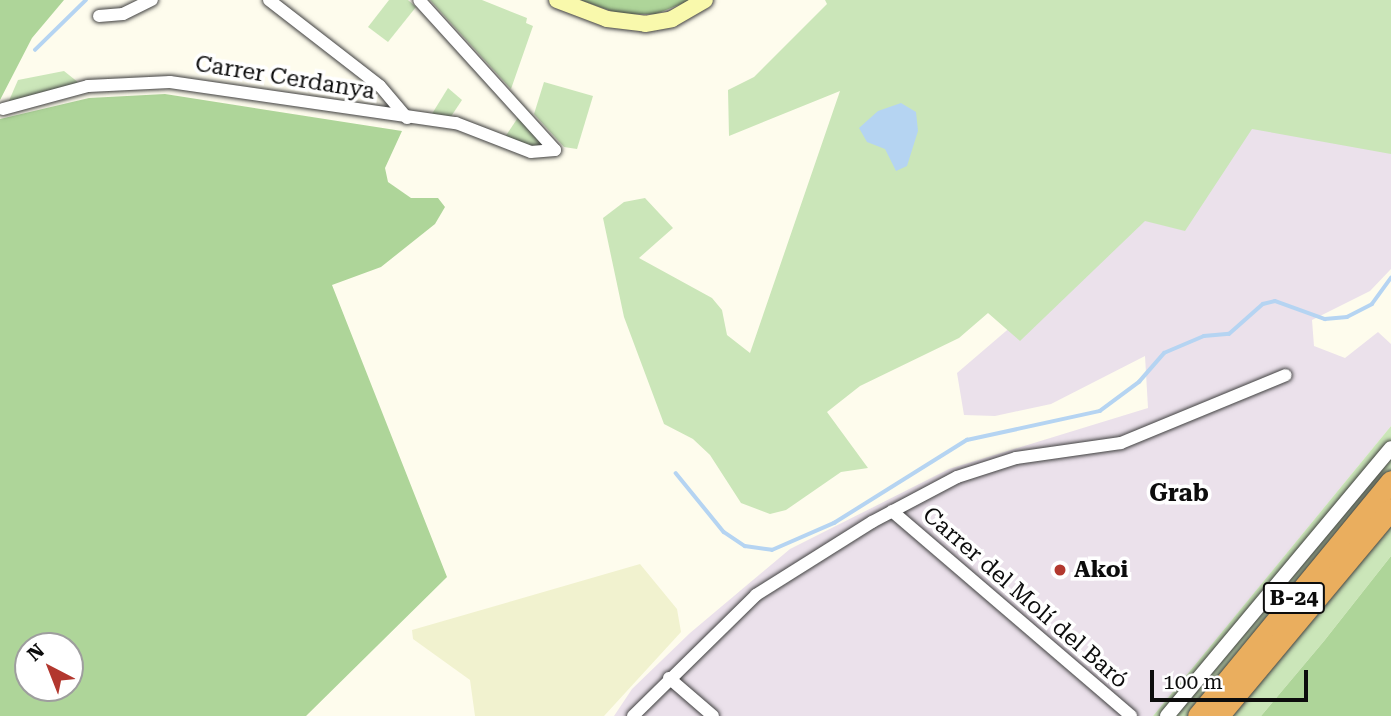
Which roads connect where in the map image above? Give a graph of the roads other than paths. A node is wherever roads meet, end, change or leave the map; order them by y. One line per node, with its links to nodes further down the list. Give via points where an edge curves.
1 (152, 0): 6 (street, via 123,14)
2 (269, 0): 8 (street, via 380,86)
3 (419, 0): 8 (street, Carrer Cerdanya, via 555,150 531,152 467,126)
4 (557, 0): 5 (main road, via 607,19 645,24 671,19)
5 (705, 0)
6 (99, 16)
7 (4, 109): 8 (street, Carrer Cerdanya, via 88,86 170,82)
8 (407, 118)
9 (1286, 374): 13 (street, via 1122,443 990,463)
10 (1391, 448): 18 (street)
11 (1391, 481): 19 (highway, B-24)
12 (1391, 509): 20 (highway, B-24)
13 (892, 511): 14 (street, via 756,594); 17 (street, Carrer del Molí del Baró)
14 (669, 678): 15 (street); 16 (street)
15 (633, 716)
16 (713, 716)
17 (1131, 716)
18 (1167, 716)
19 (1198, 716)
20 (1218, 716)

